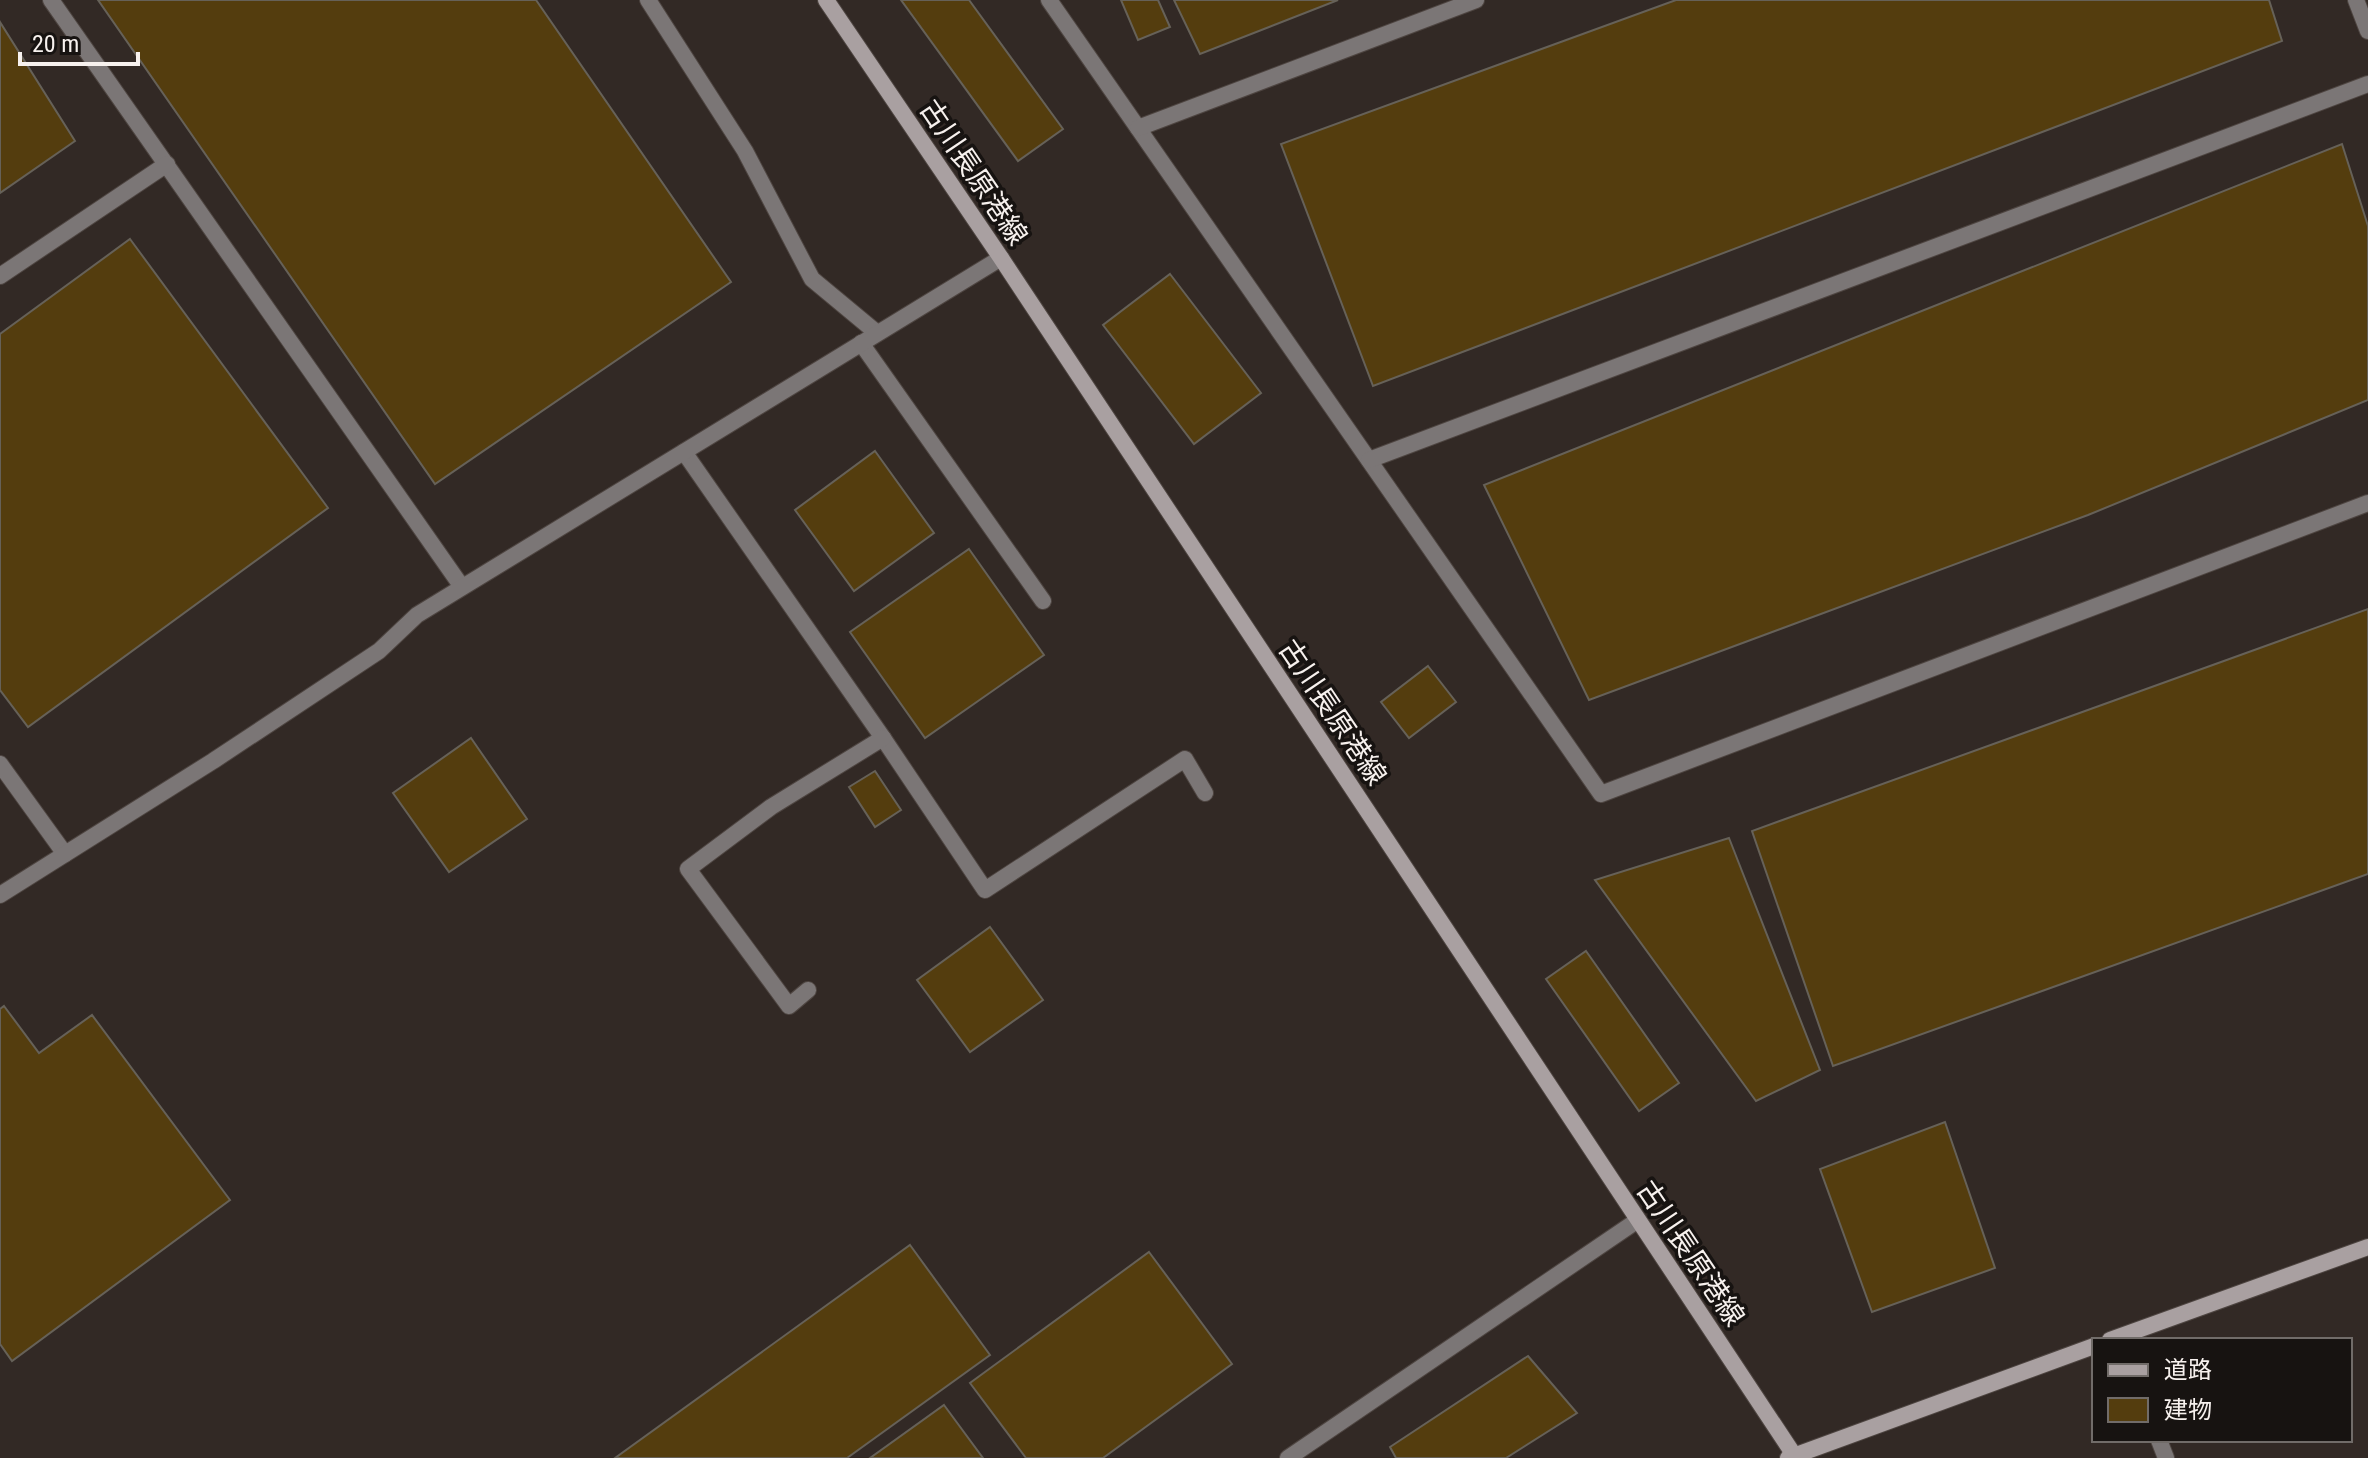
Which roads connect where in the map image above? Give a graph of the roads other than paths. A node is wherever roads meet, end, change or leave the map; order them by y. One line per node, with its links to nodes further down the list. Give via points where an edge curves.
1 (51, 0): 10 (lane)
2 (648, 0): 13 (lane, via 745,151 812,279)
3 (826, 0): 11 (main road, 古川長原港線)
4 (1049, 0): 9 (lane)
5 (1476, 0): 9 (lane)
6 (2356, 0): 7 (lane)
7 (2368, 31)
8 (2368, 84): 16 (lane)
9 (1138, 128): 16 (lane)
10 (167, 164): 12 (lane); 18 (lane)
11 (1001, 258): 13 (lane); 26 (main road, 古川長原港線)
12 (0, 276)
13 (877, 333): 14 (lane)
14 (861, 343): 15 (lane); 19 (lane)
15 (684, 452): 18 (lane); 20 (lane)
16 (1369, 460): 17 (lane, via 1601,794)
17 (2368, 503)
18 (462, 587): 23 (lane, via 417,615 379,651)
19 (1043, 601)
20 (883, 738): 22 (lane, via 985,890 1185,759); 25 (lane, via 771,807 688,869 789,1006)
21 (0, 764): 23 (lane)
22 (1205, 793)
23 (65, 854): 24 (lane)
24 (0, 895)
25 (808, 990)
26 (1638, 1220): 30 (main road, 古川長原港線); 31 (lane)
27 (2368, 1247): 28 (main road)
28 (2120, 1338)
29 (2092, 1347): 30 (main road)
30 (1791, 1457)
31 (1288, 1458)

